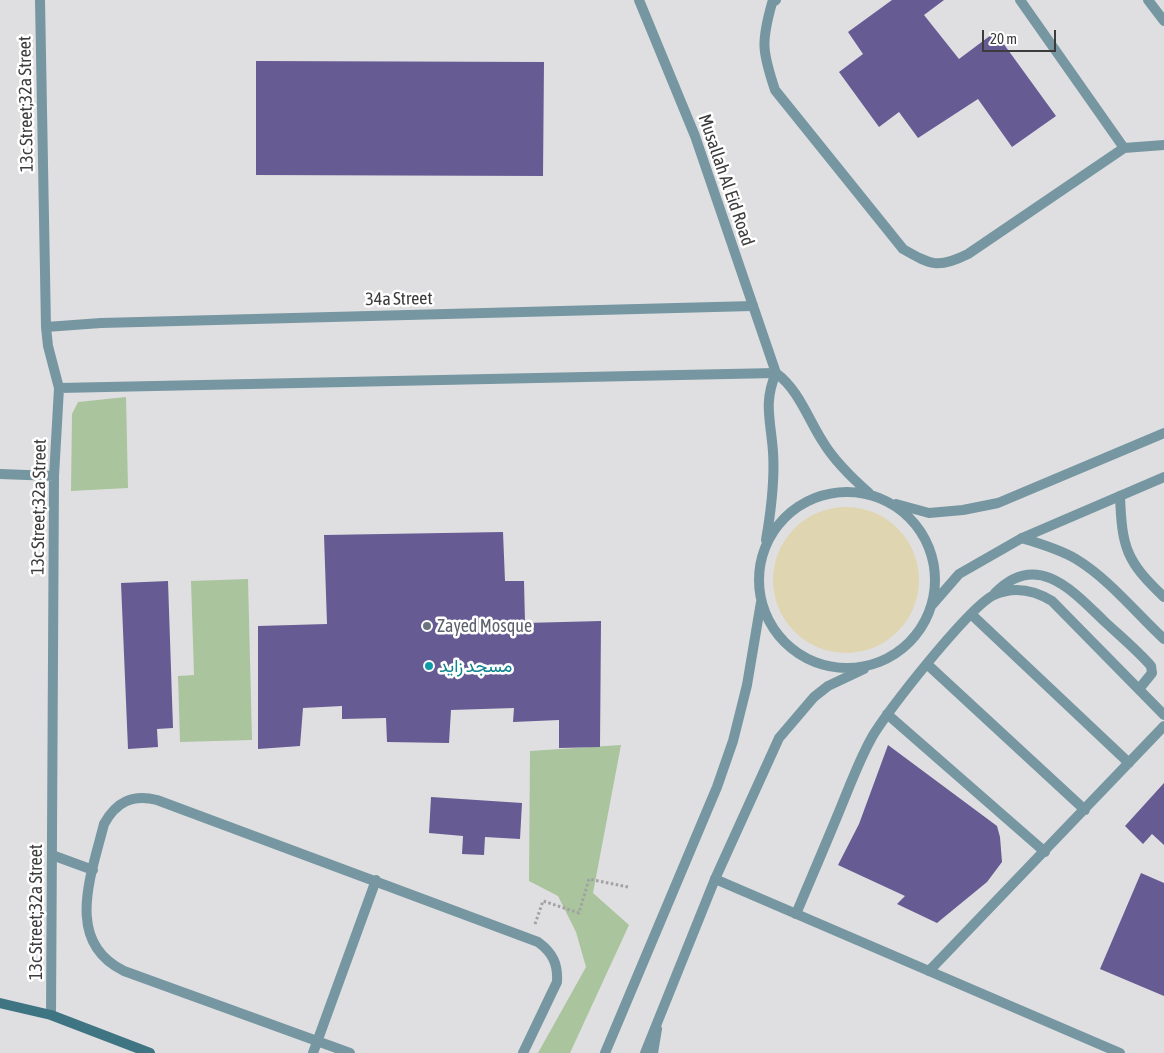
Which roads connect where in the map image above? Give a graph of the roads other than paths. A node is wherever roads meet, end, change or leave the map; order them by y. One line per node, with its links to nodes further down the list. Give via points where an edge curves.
1 (40, 0): 10 (street, 13c Street;32a Street)
2 (639, 0): 9 (street, Musallah Al Eid Road, via 695,136)
3 (776, 0): 8 (street, via 772,3 763,36 766,63 775,90 903,249 926,262 948,264 968,254)
4 (1020, 0): 8 (street)
5 (1148, 0): 6 (street)
6 (1164, 21)
7 (1164, 145): 8 (street)
8 (1124, 148)
9 (753, 306): 10 (street, 34a Street); 11 (street, Musallah Al Eid Road)
10 (46, 327): 12 (street, 13c Street;32a Street)
11 (776, 373): 12 (street); 17 (street, Musallah Al Eid Road, via 793,389 836,461); 21 (street, via 767,407 774,483)
12 (59, 388): 15 (street, 13c Street;32a Street)
13 (1164, 433): 19 (street, via 998,503 929,512)
14 (0, 474): 15 (street)
15 (54, 476): 37 (street, 13c Street;32a Street)
16 (1164, 477): 18 (street)
17 (870, 494): 19 (street); 21 (street, via 845,491 820,495 804,502 778,523)
18 (1120, 496): 20 (street); 23 (street, via 1121,528 1128,555 1144,578)
19 (891, 503): 25 (street, via 910,518 924,536 935,582)
20 (1022, 538): 25 (street, via 959,574); 27 (street, via 1077,560)
21 (765, 545): 24 (street, via 758,573)
22 (993, 596): 26 (street); 30 (street, via 1023,590 1052,600); 30 (street, via 1009,581 1029,575 1049,577 1067,586 1151,666 1152,673)
23 (1164, 597)
24 (761, 602): 28 (street, via 772,628 799,654 816,663 843,669); 51 (street, via 747,685 733,741 717,787)
25 (931, 606): 28 (street, via 918,632 898,652)
26 (971, 614): 29 (street); 34 (street)
27 (1164, 639)
28 (872, 665): 39 (street, via 828,686 789,723 779,738)
29 (928, 665): 31 (street); 35 (street)
30 (1139, 689): 32 (street)
31 (887, 714): 36 (street); 41 (street, via 859,762)
32 (1164, 715)
33 (1164, 726): 34 (street)
34 (1129, 763): 35 (street)
35 (1085, 810): 36 (street)
36 (1045, 852): 42 (street)
37 (52, 855): 38 (street); 44 (street, 13c Street;32a Street)
38 (93, 870): 40 (street, via 104,824 110,813 132,798 144,797); 46 (street, via 87,908 88,934 94,947 112,965)
39 (715, 879): 41 (street); 45 (street)
40 (376, 880): 46 (street); 50 (street, via 538,942 552,955 557,982)
41 (796, 914): 42 (street)
42 (929, 971): 54 (street)
43 (0, 1003): 44 (main road)
44 (51, 1015): 47 (main road)
45 (658, 1020): 52 (street); 53 (street)
46 (317, 1042): 48 (street); 49 (street)
47 (150, 1053)
48 (312, 1053)
49 (350, 1053)
50 (523, 1053)
51 (605, 1053)
52 (645, 1053)
53 (653, 1053)
54 (1120, 1053)

